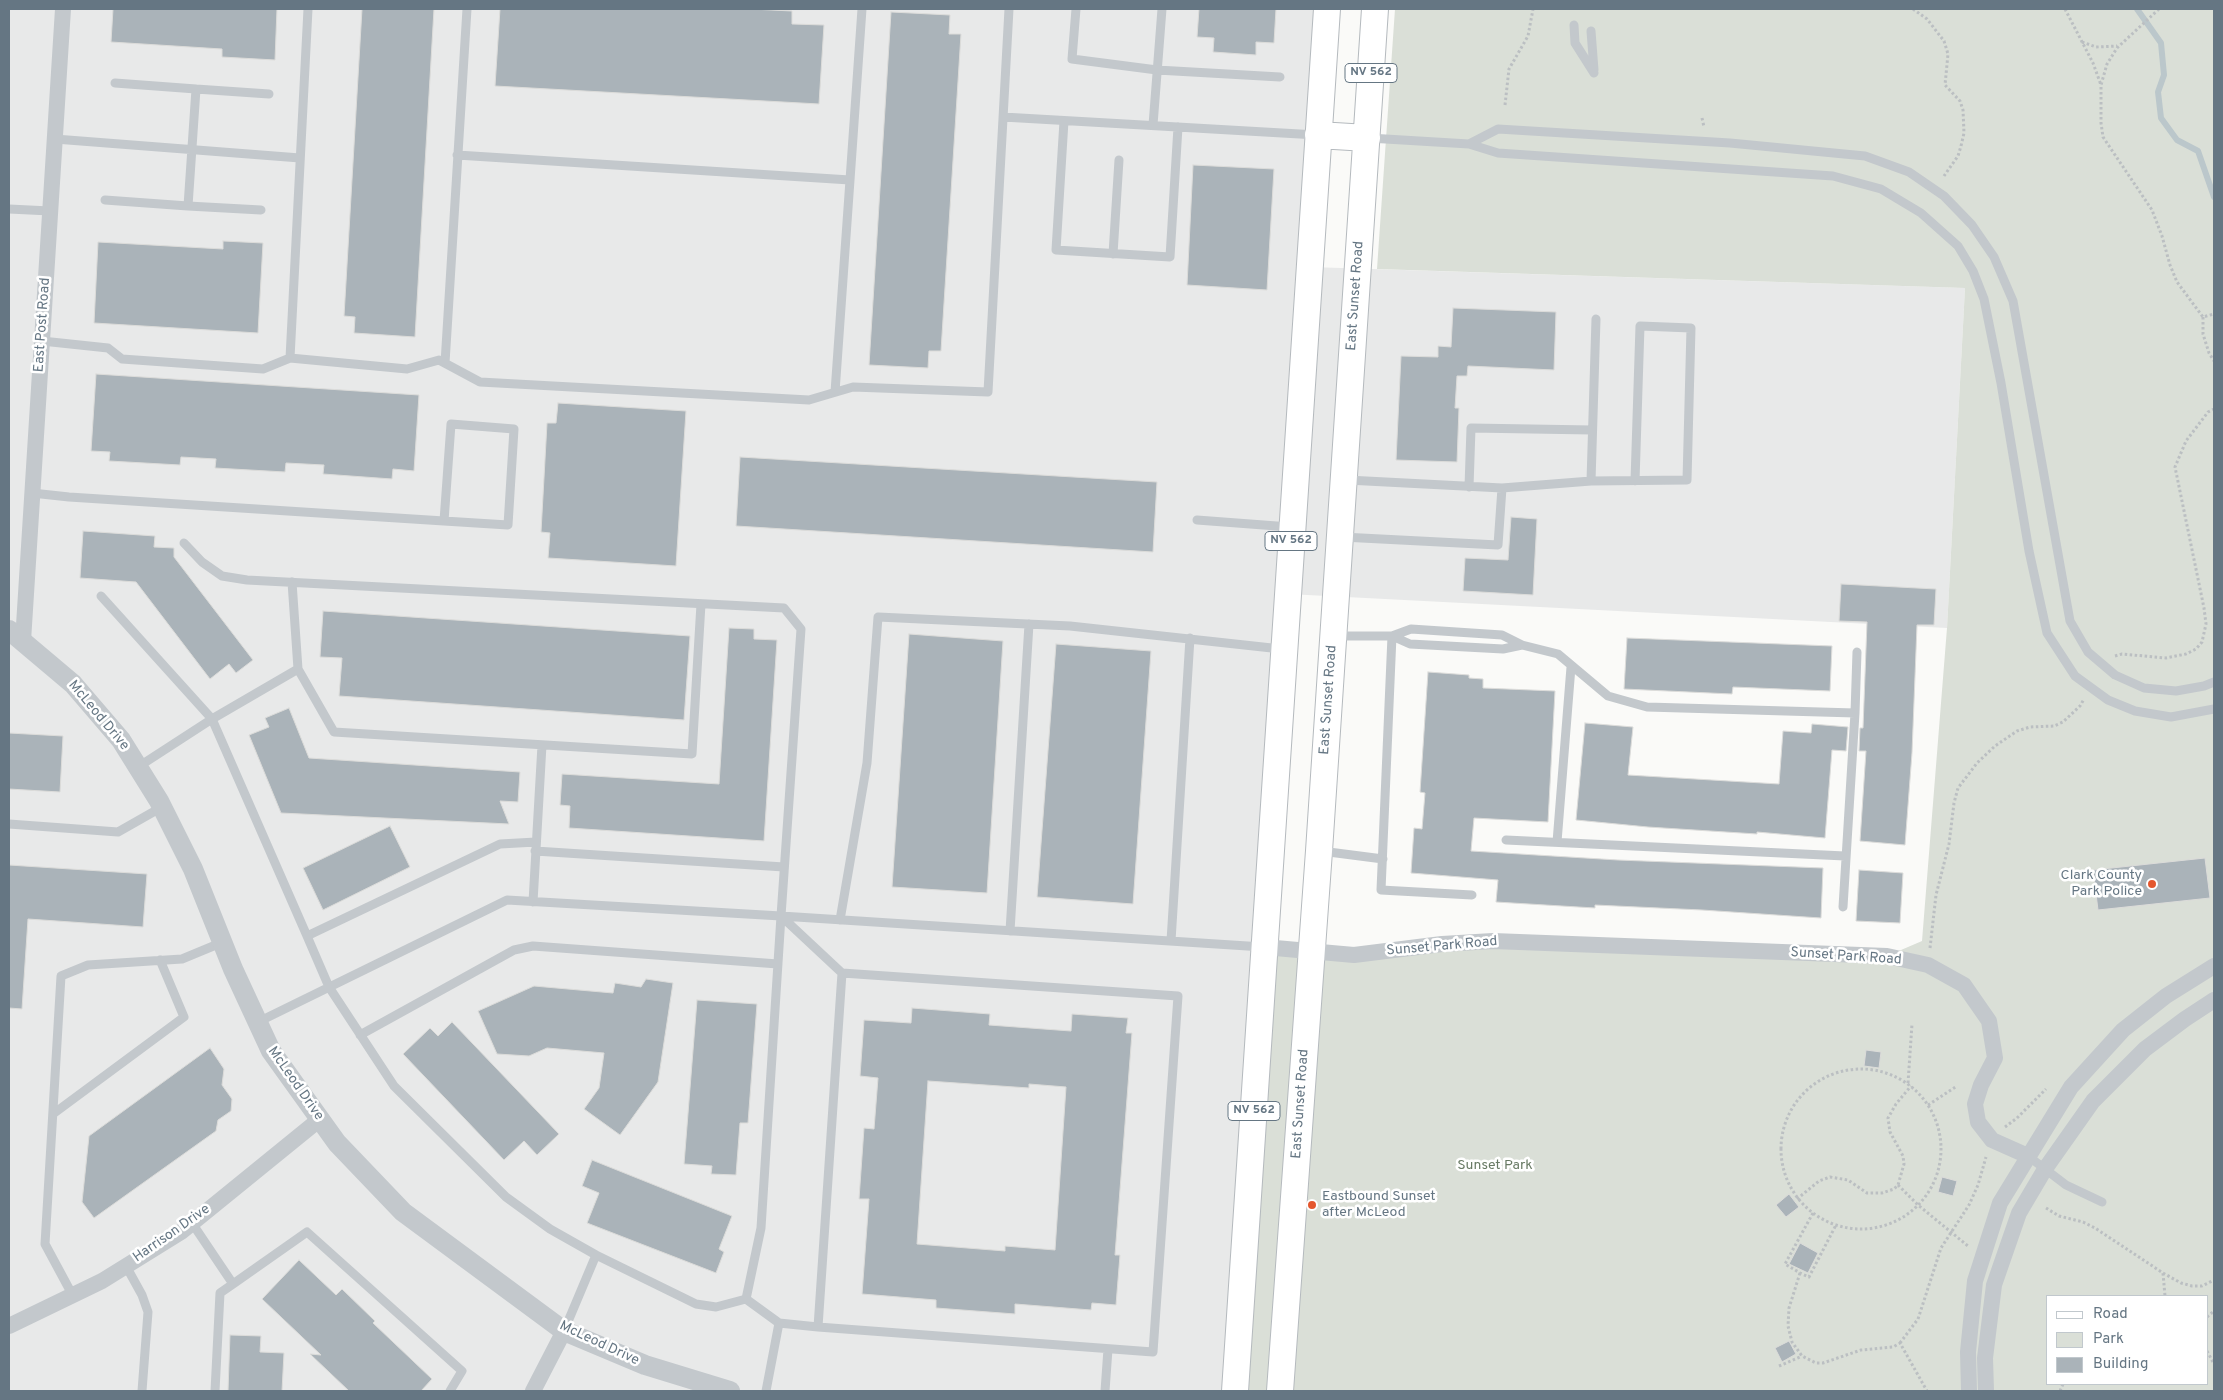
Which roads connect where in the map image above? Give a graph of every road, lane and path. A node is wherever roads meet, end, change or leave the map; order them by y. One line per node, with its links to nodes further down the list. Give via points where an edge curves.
1 (63, 9): 31 (street, East Post Road)
2 (308, 9): 35 (lane)
3 (467, 9): 34 (lane)
4 (862, 9): 38 (lane)
5 (1009, 9): 25 (lane)
6 (1076, 9): 18 (lane, via 1072,59)
7 (1162, 9): 18 (lane)
8 (1327, 9): 29 (main road, NV 562)
9 (1375, 9): 30 (main road, East Sunset Road / NV 562)
10 (1533, 9): 24 (path, via 1528,36 1509,69)
11 (1914, 9): 37 (path, via 1927,19 1944,41 1948,54 1945,85 1960,101 1963,110 1961,146)
12 (2065, 9): 17 (path)
13 (2159, 9): 16 (path)
14 (1574, 24): 15 (lane, via 1575,43 1594,73)
15 (1591, 31)
16 (2128, 38): 17 (path, via 2116,47 2096,47); 21 (path, via 2111,55)
17 (2081, 42): 21 (path)
18 (1157, 70): 19 (lane); 27 (lane)
19 (1280, 77)
20 (115, 83): 22 (lane)
21 (2101, 85): 46 (path, via 2103,137 2152,210 2177,282)
22 (196, 88): 23 (lane); 33 (lane)
23 (270, 94)
24 (1505, 105)
25 (1003, 118): 26 (lane); 52 (lane, via 988,392 853,387)
26 (1064, 121): 27 (lane); 44 (lane, via 1056,250)
27 (1153, 126): 28 (lane)
28 (1178, 127): 29 (lane); 44 (lane, via 1170,257)
29 (1318, 135): 30 (main road); 62 (main road, NV 562)
30 (1366, 138): 32 (lane); 54 (main road, East Sunset Road / NV 562)
31 (55, 139): 33 (lane); 43 (street, East Post Road)
32 (1469, 144): 82 (lane, via 1498,129 1730,142 1865,156 1909,172 1944,196 1972,225 1994,257 2014,300 2070,621 2088,652 2115,675 2144,688 2176,691); 83 (lane, via 1498,153 1833,176 1881,189 1920,213 1958,246 1984,299 2047,633 2074,676 2108,700 2135,711 2171,716)
33 (192, 150): 35 (lane); 40 (lane)
34 (458, 155): 38 (lane); 51 (lane)
35 (300, 158): 49 (lane)
36 (1119, 160): 44 (lane)
37 (1944, 176)
38 (850, 180): 52 (lane)
39 (105, 200): 40 (lane)
40 (188, 206): 42 (lane)
41 (9, 209): 43 (lane)
42 (261, 210)
43 (50, 211): 48 (street, East Post Road)
44 (1113, 254)
45 (2214, 314): 46 (path)
46 (2203, 317): 50 (path, via 2203,334)
47 (1596, 319): 53 (lane)
48 (42, 341): 49 (lane, via 108,348 122,358 263,370); 59 (street, East Post Road)
49 (290, 358): 51 (lane, via 407,369 439,360)
50 (2214, 361)
51 (445, 363): 52 (lane, via 480,382 809,400)
52 (836, 392)
53 (1592, 430): 55 (lane); 57 (lane, via 1471,428)
54 (1343, 480): 57 (lane); 63 (main road, East Sunset Road / NV 562)
55 (1591, 481): 56 (lane); 58 (lane)
56 (1635, 481): 56 (lane, via 1687,480 1691,328 1640,326)
57 (1469, 487): 58 (lane)
58 (1502, 488): 63 (lane, via 1498,545)
59 (32, 493): 61 (lane); 71 (street, East Post Road)
60 (1197, 520): 62 (lane)
61 (444, 521): 61 (lane, via 508,524 514,429 451,424)
62 (1292, 527): 78 (main road, NV 562)
63 (1340, 537): 72 (main road, East Sunset Road / NV 562)
64 (184, 543): 65 (lane, via 202,562 222,576)
65 (292, 582): 67 (lane); 81 (lane)
66 (102, 596): 85 (lane)
67 (701, 604): 86 (lane, via 692,754); 96 (lane, via 784,608 801,628)
68 (1029, 624): 74 (lane); 101 (lane, via 878,617 867,763); 102 (lane)
69 (1436, 631): 70 (lane); 73 (lane, via 1411,629); 75 (lane)
70 (1468, 633): 76 (lane, via 1502,635); 77 (lane)
71 (16, 636): 87 (street, McLeod Drive, via 73,684 121,740)
72 (1333, 636): 73 (lane); 93 (main road, East Sunset Road / NV 562)
73 (1392, 636): 75 (lane, via 1410,644); 95 (lane)
74 (1190, 638): 78 (lane); 104 (lane)
75 (1435, 645): 77 (lane)
76 (1522, 645): 77 (lane, via 1503,649); 80 (lane, via 1558,654)
77 (1467, 647)
78 (1284, 649): 106 (main road, NV 562)
79 (1857, 652): 84 (lane)
80 (1570, 667): 84 (lane, via 1608,696 1647,707); 91 (lane)
81 (298, 669): 85 (lane); 86 (lane, via 334,732)
82 (2214, 682)
83 (2214, 710)
84 (1855, 713): 94 (lane)
85 (212, 719): 87 (lane); 103 (lane)
86 (542, 745): 92 (lane)
87 (138, 767): 88 (street, McLeod Drive)
88 (162, 808): 89 (lane, via 118,832); 105 (street, McLeod Drive, via 193,868)
89 (9, 824)
90 (1506, 840): 91 (lane)
91 (1557, 842): 94 (lane)
92 (536, 847): 96 (lane); 98 (lane); 103 (lane, via 500,844)
93 (1319, 851): 95 (lane); 107 (main road, East Sunset Road / NV 562)
94 (1845, 856): 99 (lane)
95 (1383, 859): 97 (lane, via 1381,890)
96 (784, 867): 100 (lane)
97 (1472, 895)
98 (533, 902): 100 (lane); 112 (lane, via 507,900)
99 (1843, 907)
100 (780, 916): 101 (lane); 109 (lane); 111 (lane)
101 (840, 920): 102 (lane)
102 (1010, 931): 104 (lane)
103 (307, 936): 112 (lane)
104 (1171, 941): 106 (lane)
105 (223, 942): 108 (lane, via 182,959); 114 (street, McLeod Drive)
106 (1264, 947): 107 (street, Sunset Park Road); 161 (main road, NV 562)
107 (1312, 951): 123 (street, Sunset Park Road, via 1354,955 1442,944 1493,942 1887,956 1928,965 1964,985 1989,1021 1995,1058 1975,1104 1978,1122 1992,1140); 162 (main road, East Sunset Road / NV 562)
108 (160, 960): 120 (lane, via 184,1017); 120 (lane, via 88,965 61,976)
109 (778, 964): 116 (lane, via 533,946 514,950); 143 (lane, via 761,1228)
110 (2214, 966): 123 (street, via 2166,996 2123,1030 2071,1087)
111 (842, 973): 146 (lane); 149 (lane, via 1178,996 1153,1352)
112 (328, 987): 114 (lane); 116 (lane)
113 (2214, 1000): 124 (street, via 2145,1049 2092,1100)
114 (258, 1022): 121 (street, McLeod Drive, via 271,1051)
115 (1912, 1024): 117 (path)
116 (360, 1035): 135 (lane, via 394,1086 506,1197 550,1229)
117 (1909, 1084): 119 (path); 125 (path, via 1888,1118 1890,1132 1903,1156); 126 (path, via 1888,1073 1861,1068 1834,1071 1811,1086 1794,1105 1784,1128 1781,1153 1786,1179)
118 (1957, 1086): 119 (path)
119 (1928, 1105): 128 (path, via 1939,1131 1940,1159 1932,1185)
120 (53, 1114): 142 (lane, via 46,1244)
121 (320, 1119): 131 (street, Harrison Drive); 147 (street, McLeod Drive, via 337,1142 403,1212)
122 (1987, 1155): 133 (path, via 1978,1185)
123 (2028, 1156): 124 (lane); 164 (street, via 2000,1203 1975,1281 1968,1352)
124 (2044, 1170): 127 (lane, via 2066,1185); 165 (street, via 2019,1213 1994,1285 1985,1358)
125 (1898, 1185): 126 (path, via 1882,1193 1867,1193 1848,1180 1830,1177); 128 (path)
126 (1797, 1199): 130 (path)
127 (2102, 1202)
128 (1918, 1205): 132 (path, via 1894,1222 1869,1229); 133 (path)
129 (2046, 1208): 138 (path, via 2095,1228)
130 (1813, 1213): 132 (path); 137 (path, via 1785,1264)
131 (192, 1223): 136 (street, Harrison Drive); 140 (lane)
132 (1836, 1225): 137 (path, via 1809,1277)
133 (1952, 1230): 134 (path); 148 (path, via 1938,1256 1918,1319)
134 (1970, 1248)
135 (596, 1255): 143 (lane, via 696,1304 716,1307); 147 (lane)
136 (126, 1266): 142 (street, Harrison Drive); 154 (lane, via 148,1312)
137 (1800, 1273): 151 (path, via 1789,1308 1788,1326 1792,1342)
138 (2163, 1273): 139 (path, via 2192,1286 2202,1286); 141 (path)
139 (2214, 1280)
140 (233, 1284): 155 (lane, via 220,1293); 156 (lane, via 307,1232 462,1371)
141 (2165, 1295)
142 (73, 1296): 145 (street, Harrison Drive)
143 (746, 1299): 144 (lane)
144 (779, 1323): 146 (lane); 159 (lane)
145 (9, 1326)
146 (818, 1327): 149 (lane)
147 (564, 1331): 157 (street); 158 (street, McLeod Drive, via 644,1365)
148 (1900, 1343): 151 (path, via 1816,1363); 163 (path)
149 (1108, 1349): 160 (lane)
150 (2208, 1353): 152 (path)
151 (1802, 1356): 153 (path)
152 (2214, 1364)
153 (1779, 1366)
154 (142, 1391)
155 (214, 1391)
156 (450, 1391)
157 (534, 1391)
158 (730, 1391)
159 (766, 1391)
160 (1105, 1391)
161 (1235, 1391)
162 (1280, 1391)
163 (1927, 1391)
164 (1969, 1391)
165 (1986, 1391)

